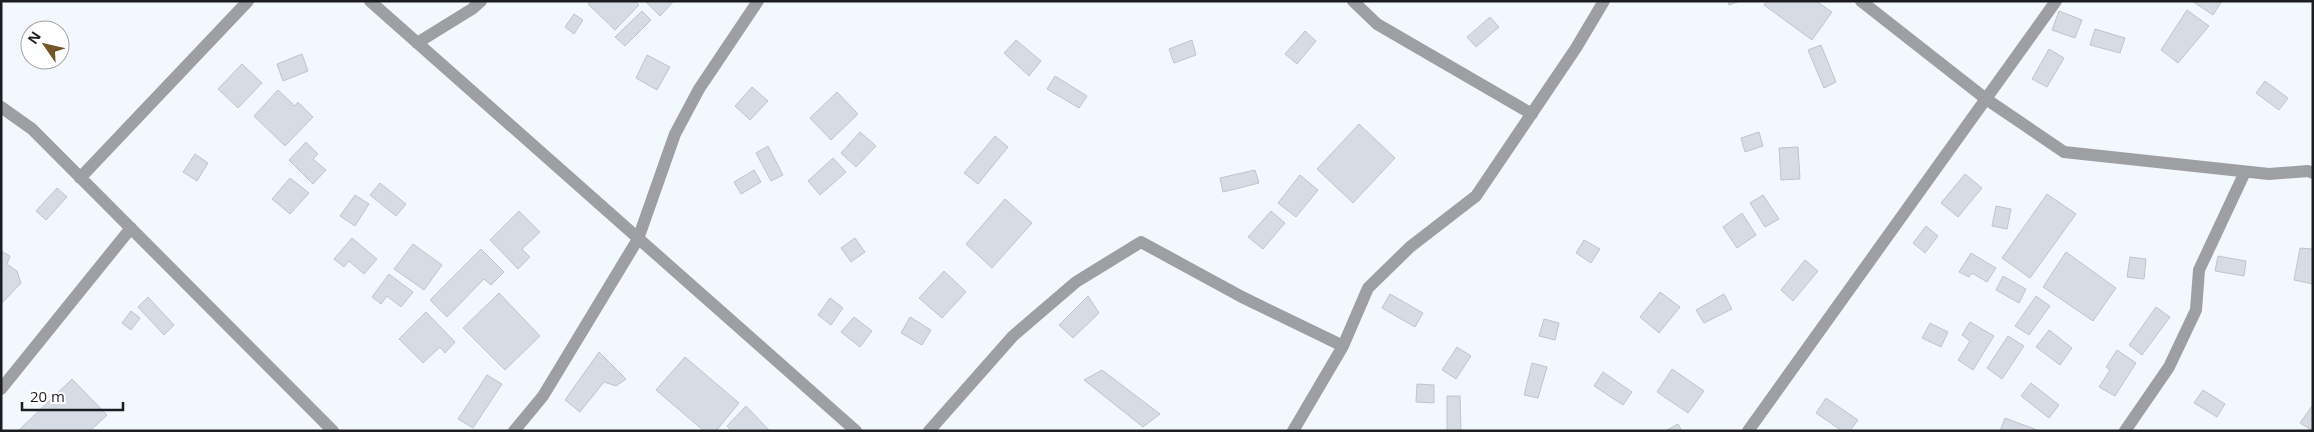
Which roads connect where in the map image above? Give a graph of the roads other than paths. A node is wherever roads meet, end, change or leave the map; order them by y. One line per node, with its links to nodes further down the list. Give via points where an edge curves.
1 (248, 1): 15 (street)
2 (370, 1): 9 (street)
3 (481, 1): 9 (street, via 472,10)
4 (758, 1): 17 (street, via 699,89 675,134)
5 (1353, 1): 12 (street, via 1377,24)
6 (1604, 1): 12 (street)
7 (1861, 1): 10 (street)
8 (2056, 1): 10 (street)
9 (417, 43): 17 (street)
10 (1986, 99): 14 (street, via 2064,152); 25 (street)
11 (1, 107): 15 (street, via 32,129)
12 (1532, 114): 18 (street, via 1476,196 1410,247 1368,288)
13 (2311, 171): 14 (street)
14 (2246, 172): 26 (street, via 2199,270 2196,310 2169,367)
15 (80, 178): 16 (street)
16 (131, 228): 19 (street); 20 (street)
17 (638, 239): 21 (street, via 543,396); 22 (street)
18 (1343, 346): 23 (street, via 1242,298 1141,242 1076,282 1013,336); 24 (street)
19 (1, 389)
20 (333, 431)
21 (514, 431)
22 (856, 431)
23 (929, 431)
24 (1293, 431)
25 (1748, 431)
26 (2125, 431)

